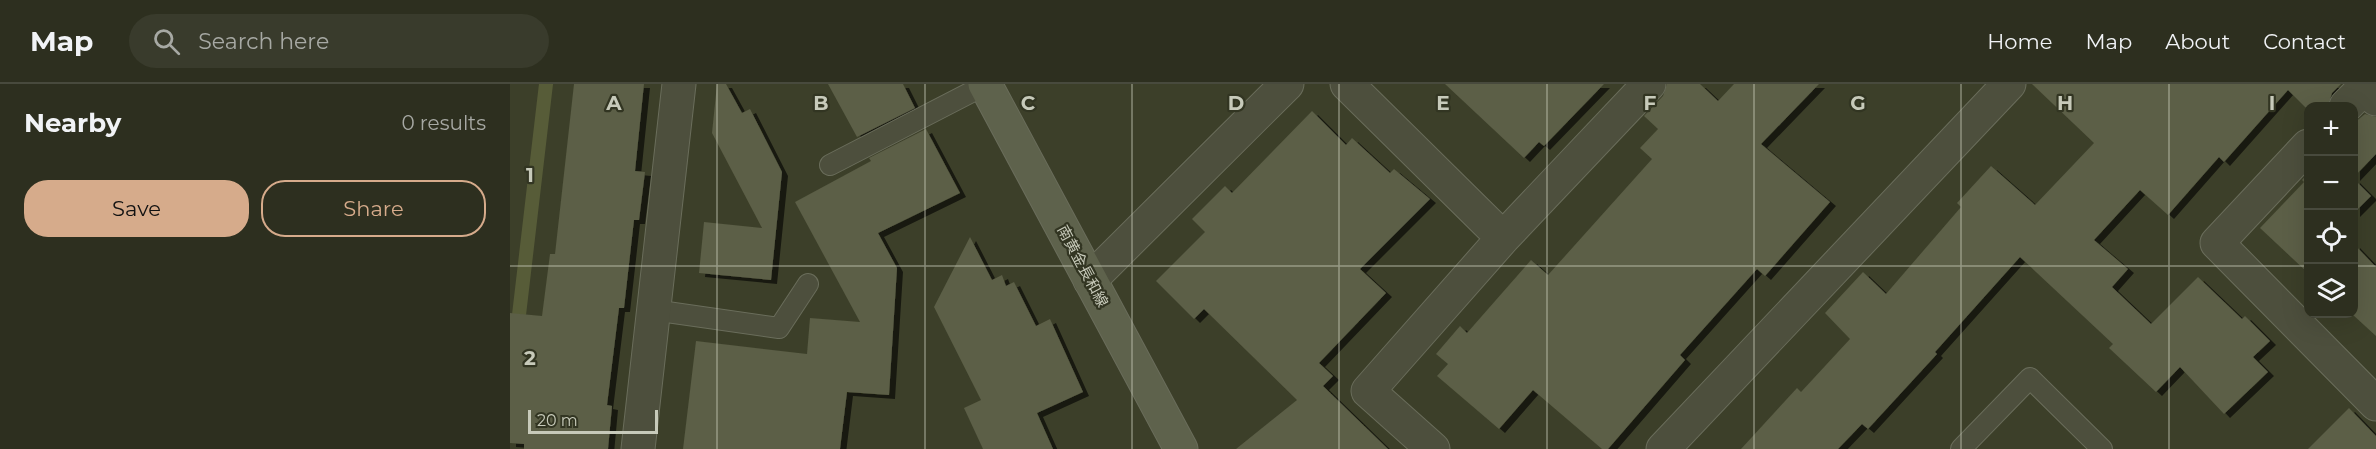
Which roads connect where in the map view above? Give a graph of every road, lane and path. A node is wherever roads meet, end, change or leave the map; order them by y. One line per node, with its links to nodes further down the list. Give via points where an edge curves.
1 (679, 84): 14 (street)
2 (985, 84): 10 (lane); 12 (main road, 南黄金長和線)
3 (1287, 84): 12 (street)
4 (1347, 84): 11 (street)
5 (1649, 84): 11 (street)
6 (2009, 84): 19 (street)
7 (2376, 99): 8 (street, via 2364,88)
8 (2350, 102)
9 (2304, 150): 15 (street, via 2217,243)
10 (830, 165)
11 (1503, 238): 18 (street, via 1368,391)
12 (1090, 280): 17 (main road, 南黄金長和線)
13 (808, 284): 14 (lane, via 779,328)
14 (653, 310): 16 (street)
15 (2376, 404)
16 (638, 449)
17 (1181, 449)
18 (1433, 449)
19 (1663, 449)
20 (1961, 449): 21 (lane, via 2030,378)
21 (2102, 449)

